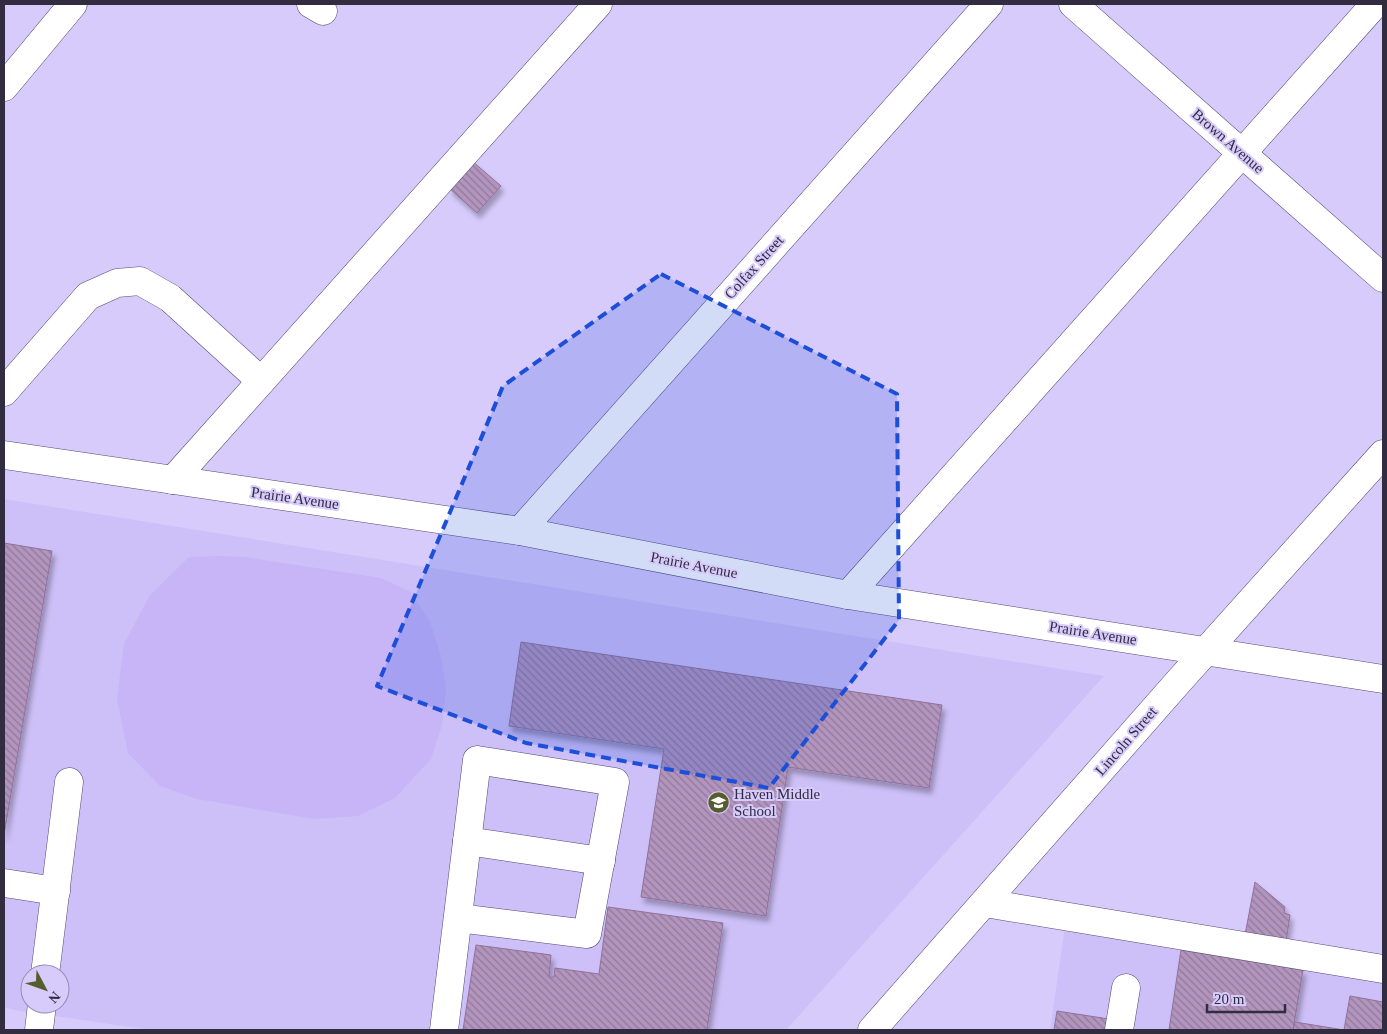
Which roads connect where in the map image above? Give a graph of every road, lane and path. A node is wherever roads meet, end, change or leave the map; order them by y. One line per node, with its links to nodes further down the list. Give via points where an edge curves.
1 (73, 4): 6 (street)
2 (598, 4): 9 (street)
3 (989, 4): 14 (street, Colfax Street)
4 (1073, 4): 7 (street, Brown Avenue)
5 (1375, 4): 7 (street)
6 (4, 87)
7 (1242, 153): 8 (street, Brown Avenue); 15 (street)
8 (1383, 278)
9 (261, 381): 10 (street, via 170,298 140,281 117,283 88,296); 13 (street)
10 (4, 392)
11 (1383, 454): 16 (street, Lincoln Street)
12 (4, 455): 13 (street, Prairie Avenue)
13 (173, 480): 14 (street, Prairie Avenue)
14 (520, 531): 15 (street, Prairie Avenue)
15 (848, 594): 16 (street, Prairie Avenue)
16 (1206, 651): 17 (street, Prairie Avenue); 23 (street, Lincoln Street)
17 (1383, 679)
18 (69, 782): 22 (street)
19 (467, 841): 20 (street); 20 (street, via 477,760 615,782); 24 (street)
20 (601, 861): 24 (street, via 587,934)
21 (4, 883): 22 (street)
22 (56, 891): 25 (street)
23 (984, 903): 26 (street); 31 (street, Lincoln Street)
24 (458, 918): 30 (street)
25 (47, 964)
26 (1383, 969)
27 (1126, 988): 32 (street)
28 (41, 1014): 29 (street)
29 (39, 1030)
30 (444, 1030)
31 (872, 1030)
32 (1119, 1030)

